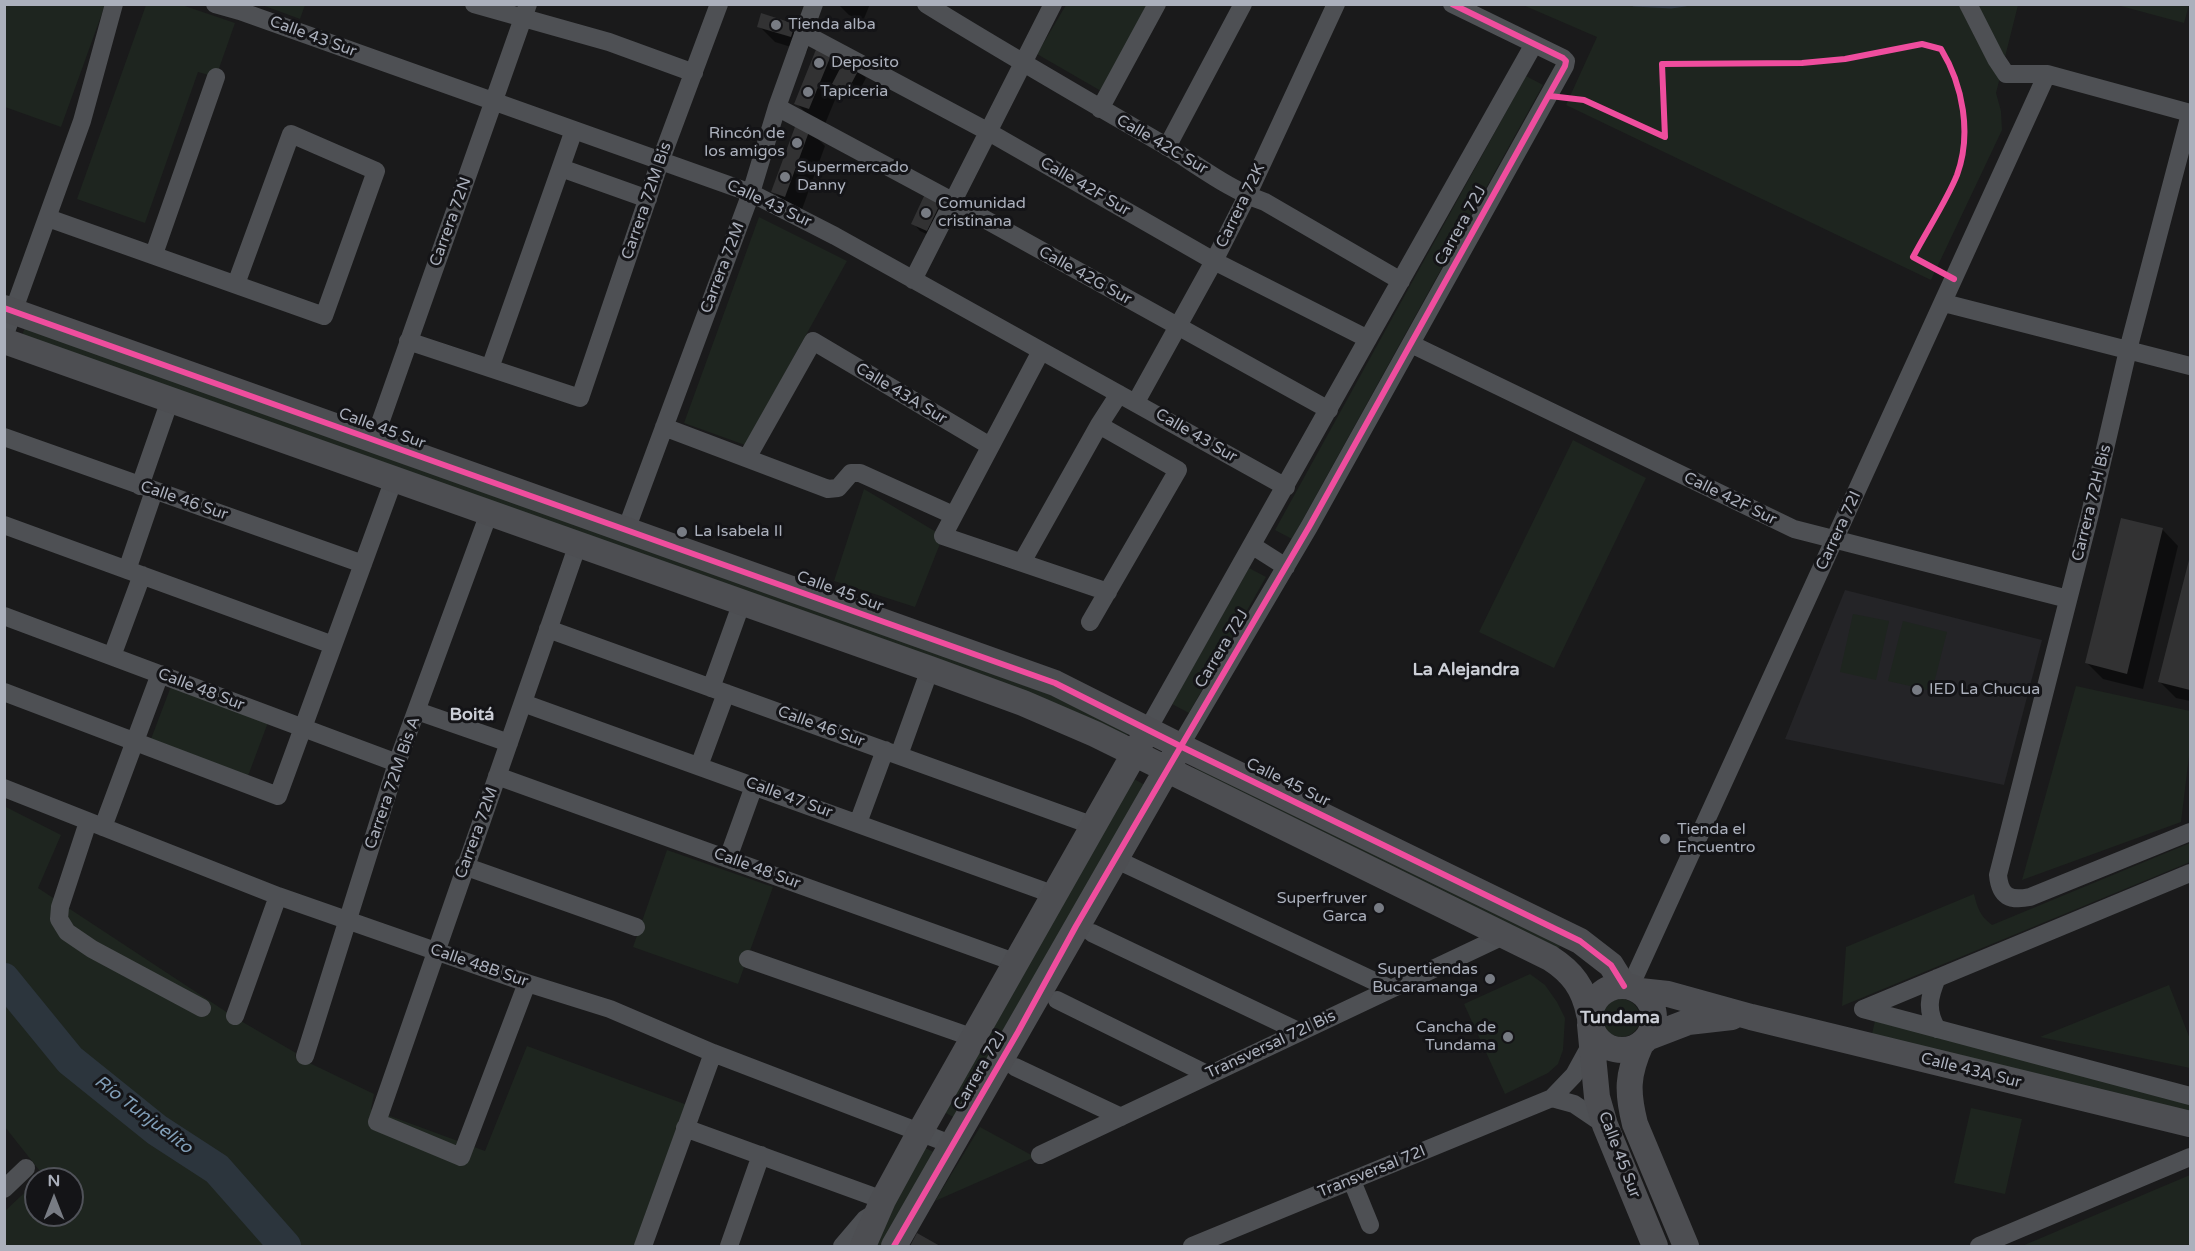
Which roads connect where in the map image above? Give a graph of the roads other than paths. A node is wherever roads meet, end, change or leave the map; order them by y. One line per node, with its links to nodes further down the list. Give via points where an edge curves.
1 (114, 4): 33 (street, via 82,121)
2 (215, 4): 20 (street, Calle 43 Sur)
3 (474, 4): 13 (street)
4 (719, 4): 17 (street, Carrera 72M Bis)
5 (814, 4): 14 (street, Carrera 72M)
6 (926, 4): 16 (street, Calle 42C Sur)
7 (1053, 4): 16 (street)
8 (1157, 4): 22 (street)
9 (1244, 4): 26 (street)
10 (1336, 4): 30 (street, Carrera 72K)
11 (1452, 4): 15 (street)
12 (1968, 4): 18 (street, via 2006,74)
13 (525, 11): 17 (street); 20 (street, Carrera 72N)
14 (803, 33): 21 (street, Carrera 72M); 25 (street, Calle 42F Sur)
15 (1534, 44): 37 (street, Carrera 72J); 46 (street, Carrera 72J, via 1566,61)
16 (1022, 64): 22 (street, Calle 42C Sur); 25 (street)
17 (694, 73): 27 (street, Carrera 72M Bis)
18 (2047, 74): 23 (street); 39 (street, Carrera 72I)
19 (216, 77): 34 (street)
20 (493, 101): 24 (street, Calle 43 Sur); 45 (street, Carrera 72N)
21 (777, 107): 29 (street, Carrera 72M); 32 (street, Calle 42G Sur)
22 (1100, 109): 26 (street, Calle 42C Sur)
23 (2190, 114): 47 (street, Carrera 72H Bis)
24 (574, 130): 27 (street, Calle 43 Sur); 28 (street)
25 (987, 131): 32 (street); 35 (street, Calle 42F Sur)
26 (1167, 147): 30 (street, Calle 42C Sur)
27 (660, 162): 29 (street, Calle 43 Sur); 31 (street, Carrera 72M Bis)
28 (561, 168): 31 (street); 50 (street)
29 (751, 193): 36 (street, Calle 43 Sur); 56 (street, Carrera 72M)
30 (1247, 196): 35 (street, Carrera 72K); 37 (street, Calle 42C Sur, via 1265,202)
31 (648, 199): 50 (street, Carrera 72M Bis, via 580,398)
32 (952, 201): 36 (street); 41 (street, Calle 42G Sur)
33 (48, 218): 34 (street); 40 (street)
34 (154, 254): 38 (street)
35 (1214, 261): 41 (street, Carrera 72K); 43 (street, Calle 42F Sur)
36 (913, 280): 48 (street, Calle 43 Sur)
37 (1401, 281): 43 (street, Carrera 72J)
38 (236, 284): 38 (street, via 291,134 376,171 324,316)
39 (1944, 303): 47 (street); 68 (street, Carrera 72I)
40 (9, 310): 42 (street); 58 (street, Calle 45 Sur)
41 (1177, 327): 53 (street, Carrera 72K); 54 (street, Calle 42G Sur)
42 (4, 337)
43 (1368, 339): 54 (street, Carrera 72J)
44 (4, 341): 52 (street, Calle 45 Sur)
45 (408, 341): 50 (street); 58 (street, Carrera 72N)
46 (1411, 344): 68 (street, Calle 42F Sur, via 1786,526); 73 (street, Carrera 72J)
47 (2128, 350): 49 (street); 76 (street, Carrera 72H Bis)
48 (1041, 351): 51 (street, Calle 43 Sur); 59 (street)
49 (2190, 366)
50 (490, 368)
51 (1119, 394): 53 (street, Calle 43 Sur); 55 (street)
52 (170, 400): 61 (street, Calle 45 Sur); 63 (street)
53 (1136, 402): 62 (street, Calle 43 Sur)
54 (1329, 410): 62 (street, Carrera 72J)
55 (1099, 424): 71 (street); 75 (street, via 1178,470)
56 (664, 427): 60 (street); 67 (street, Carrera 72M)
57 (4, 438): 63 (street, Calle 46 Sur)
58 (374, 440): 67 (street, Calle 45 Sur)
59 (990, 446): 60 (street, Calle 43A Sur, via 813,341); 65 (street)
60 (747, 458): 65 (street, via 828,489 838,488 851,473 860,473)
61 (394, 479): 64 (street, Calle 45 Sur); 72 (street)
62 (1286, 486): 70 (street, Carrera 72J)
63 (147, 488): 72 (street, Calle 46 Sur); 74 (street)
64 (489, 513): 69 (street, Calle 45 Sur); 88 (street, Carrera 72M Bis A)
65 (952, 515): 71 (street, via 943,536)
66 (4, 525): 74 (street)
67 (626, 530): 90 (street, Calle 45 Sur, via 1055,683)
68 (1834, 541): 76 (street, Calle 42F Sur); 121 (street, Carrera 72I)
69 (578, 544): 77 (street, Calle 45 Sur); 80 (street, Carrera 72M)
70 (1253, 546): 73 (street); 90 (street, Carrera 72J)
71 (1022, 562): 75 (street)
72 (363, 564): 81 (street)
73 (1286, 567): 93 (street, Carrera 72J)
74 (134, 573): 81 (street); 82 (street)
75 (1108, 592): 79 (street)
76 (2068, 599): 105 (street, Carrera 72H Bis, via 1998,875 2002,892 2018,900 2030,897)
77 (742, 602): 83 (street, Calle 45 Sur); 85 (street)
78 (4, 616): 82 (street, Calle 48 Sur)
79 (1090, 622)
80 (548, 629): 85 (street, Calle 46 Sur); 87 (street, Carrera 72M)
81 (333, 645): 89 (street)
82 (112, 656): 84 (street, Calle 48 Sur)
83 (930, 669): 94 (street); 95 (street, Calle 45 Sur, via 1055,716)
84 (160, 674): 89 (street, Calle 48 Sur); 91 (street)
85 (718, 690): 94 (street, Calle 46 Sur); 97 (street)
86 (4, 692): 91 (street)
87 (523, 703): 92 (street, Carrera 72M); 97 (street, Calle 47 Sur)
88 (417, 711): 92 (street); 96 (street, Carrera 72M Bis A)
89 (303, 728): 91 (street, via 278,796); 96 (street, Calle 48 Sur)
90 (1148, 729): 93 (street, Calle 45 Sur); 95 (street, Carrera 72J)
91 (136, 742): 103 (street)
92 (509, 742): 99 (street, Carrera 72M)
93 (1180, 746): 98 (street, Carrera 72J); 121 (street, Calle 45 Sur, via 1580,941 1611,965)
94 (892, 753): 102 (street); 104 (street, Calle 46 Sur)
95 (1134, 754): 98 (street, Calle 45 Sur); 104 (street, Carrera 72J)
96 (398, 763): 112 (street, Carrera 72M Bis A)
97 (699, 766): 100 (street, Calle 47 Sur)
98 (1166, 770): 107 (street, Carrera 72J); 115 (street, Calle 45 Sur)
99 (497, 776): 106 (street, Calle 48 Sur); 108 (street, Carrera 72M)
100 (754, 786): 102 (street, Calle 47 Sur); 106 (street)
101 (4, 789): 103 (street, Calle 48B Sur)
102 (858, 823): 110 (street, Calle 47 Sur)
103 (96, 824): 111 (street, Calle 48B Sur); 124 (street, via 60,907 59,919 67,932)
104 (1094, 826): 110 (street, Carrera 72J)
105 (2190, 832)
106 (728, 858): 118 (street, Calle 48 Sur)
107 (1114, 859): 122 (street); 145 (street, Carrera 72J)
108 (464, 866): 113 (street); 116 (street, Carrera 72M)
109 (2190, 873): 119 (street)
110 (1055, 895): 118 (street, Carrera 72J)
111 (278, 896): 112 (street, Calle 48B Sur); 125 (street)
112 (347, 921): 116 (street, Calle 48B Sur); 134 (street, Carrera 72M Bis A)
113 (636, 927)
114 (1092, 933): 129 (street)
115 (1503, 936): 122 (street, Transversal 72I Bis); 127 (street, Calle 45 Sur, via 1568,971 1581,989)
116 (436, 951): 120 (street, Calle 48B Sur); 120 (street, Carrera 72M, via 377,1122 460,1157)
117 (748, 959): 130 (street)
118 (1017, 963): 130 (street, Carrera 72J)
119 (1937, 978): 128 (street, via 1929,1001); 128 (street, Calle 43A Sur, via 1863,1009)
120 (527, 983): 132 (street, Calle 48B Sur, via 610,1009)
121 (1631, 988): 126 (street, Calle 43A Sur); 127 (street, via 1605,990 1598,997); 131 (street, via 1647,998 1652,1007 1654,1017)
122 (1391, 989): 129 (street, Transversal 72I Bis)
123 (1057, 1000): 136 (street)
124 (202, 1008)
125 (235, 1016)
126 (1751, 1017): 131 (street, Calle 43A Sur, via 1688,1022); 137 (street, Calle 43A Sur)
127 (1590, 1028): 131 (street, via 1610,1049 1632,1049); 139 (street, Transversal 72I, via 1574,1076); 142 (street, Calle 45 Sur, via 1597,1097)
128 (1937, 1029): 133 (street, Calle 43A Sur)
129 (1300, 1032): 136 (street, Transversal 72I Bis)
130 (974, 1038): 144 (street, Carrera 72J)
131 (1645, 1041): 161 (street, Calle 45 Sur, via 1630,1076 1630,1103 1635,1124)
132 (712, 1053): 143 (street); 144 (street, Calle 48B Sur)
133 (2033, 1054): 137 (street); 138 (street, Calle 43A Sur)
134 (305, 1056)
135 (1015, 1067): 140 (street)
136 (1209, 1075): 140 (street, Transversal 72I Bis)
137 (2025, 1084): 141 (street, Calle 43A Sur)
138 (2190, 1096)
139 (1552, 1098): 142 (street, via 1574,1104); 150 (street, Transversal 72I)
140 (1121, 1117): 147 (street, Transversal 72I Bis)
141 (2190, 1124)
142 (1605, 1125): 160 (street, Calle 45 Sur)
143 (685, 1128): 146 (street); 154 (street)
144 (920, 1132): 145 (street, Calle 48B Sur); 152 (street, Carrera 72J)
145 (952, 1145): 158 (street, Carrera 72J)
146 (762, 1155): 152 (street); 155 (street)
147 (1040, 1155)
148 (2190, 1157): 162 (street)
149 (24, 1170): 151 (street)
150 (1352, 1181): 153 (street); 159 (street, Transversal 72I)
151 (4, 1189)
152 (881, 1206): 156 (street, Carrera 72J); 157 (street, Carrera 72J)
153 (1370, 1226)
154 (643, 1246)
155 (729, 1246)
156 (842, 1246)
157 (863, 1246)
158 (894, 1246)
159 (1192, 1246)
160 (1655, 1246)
161 (1686, 1246)
162 (1979, 1246)

